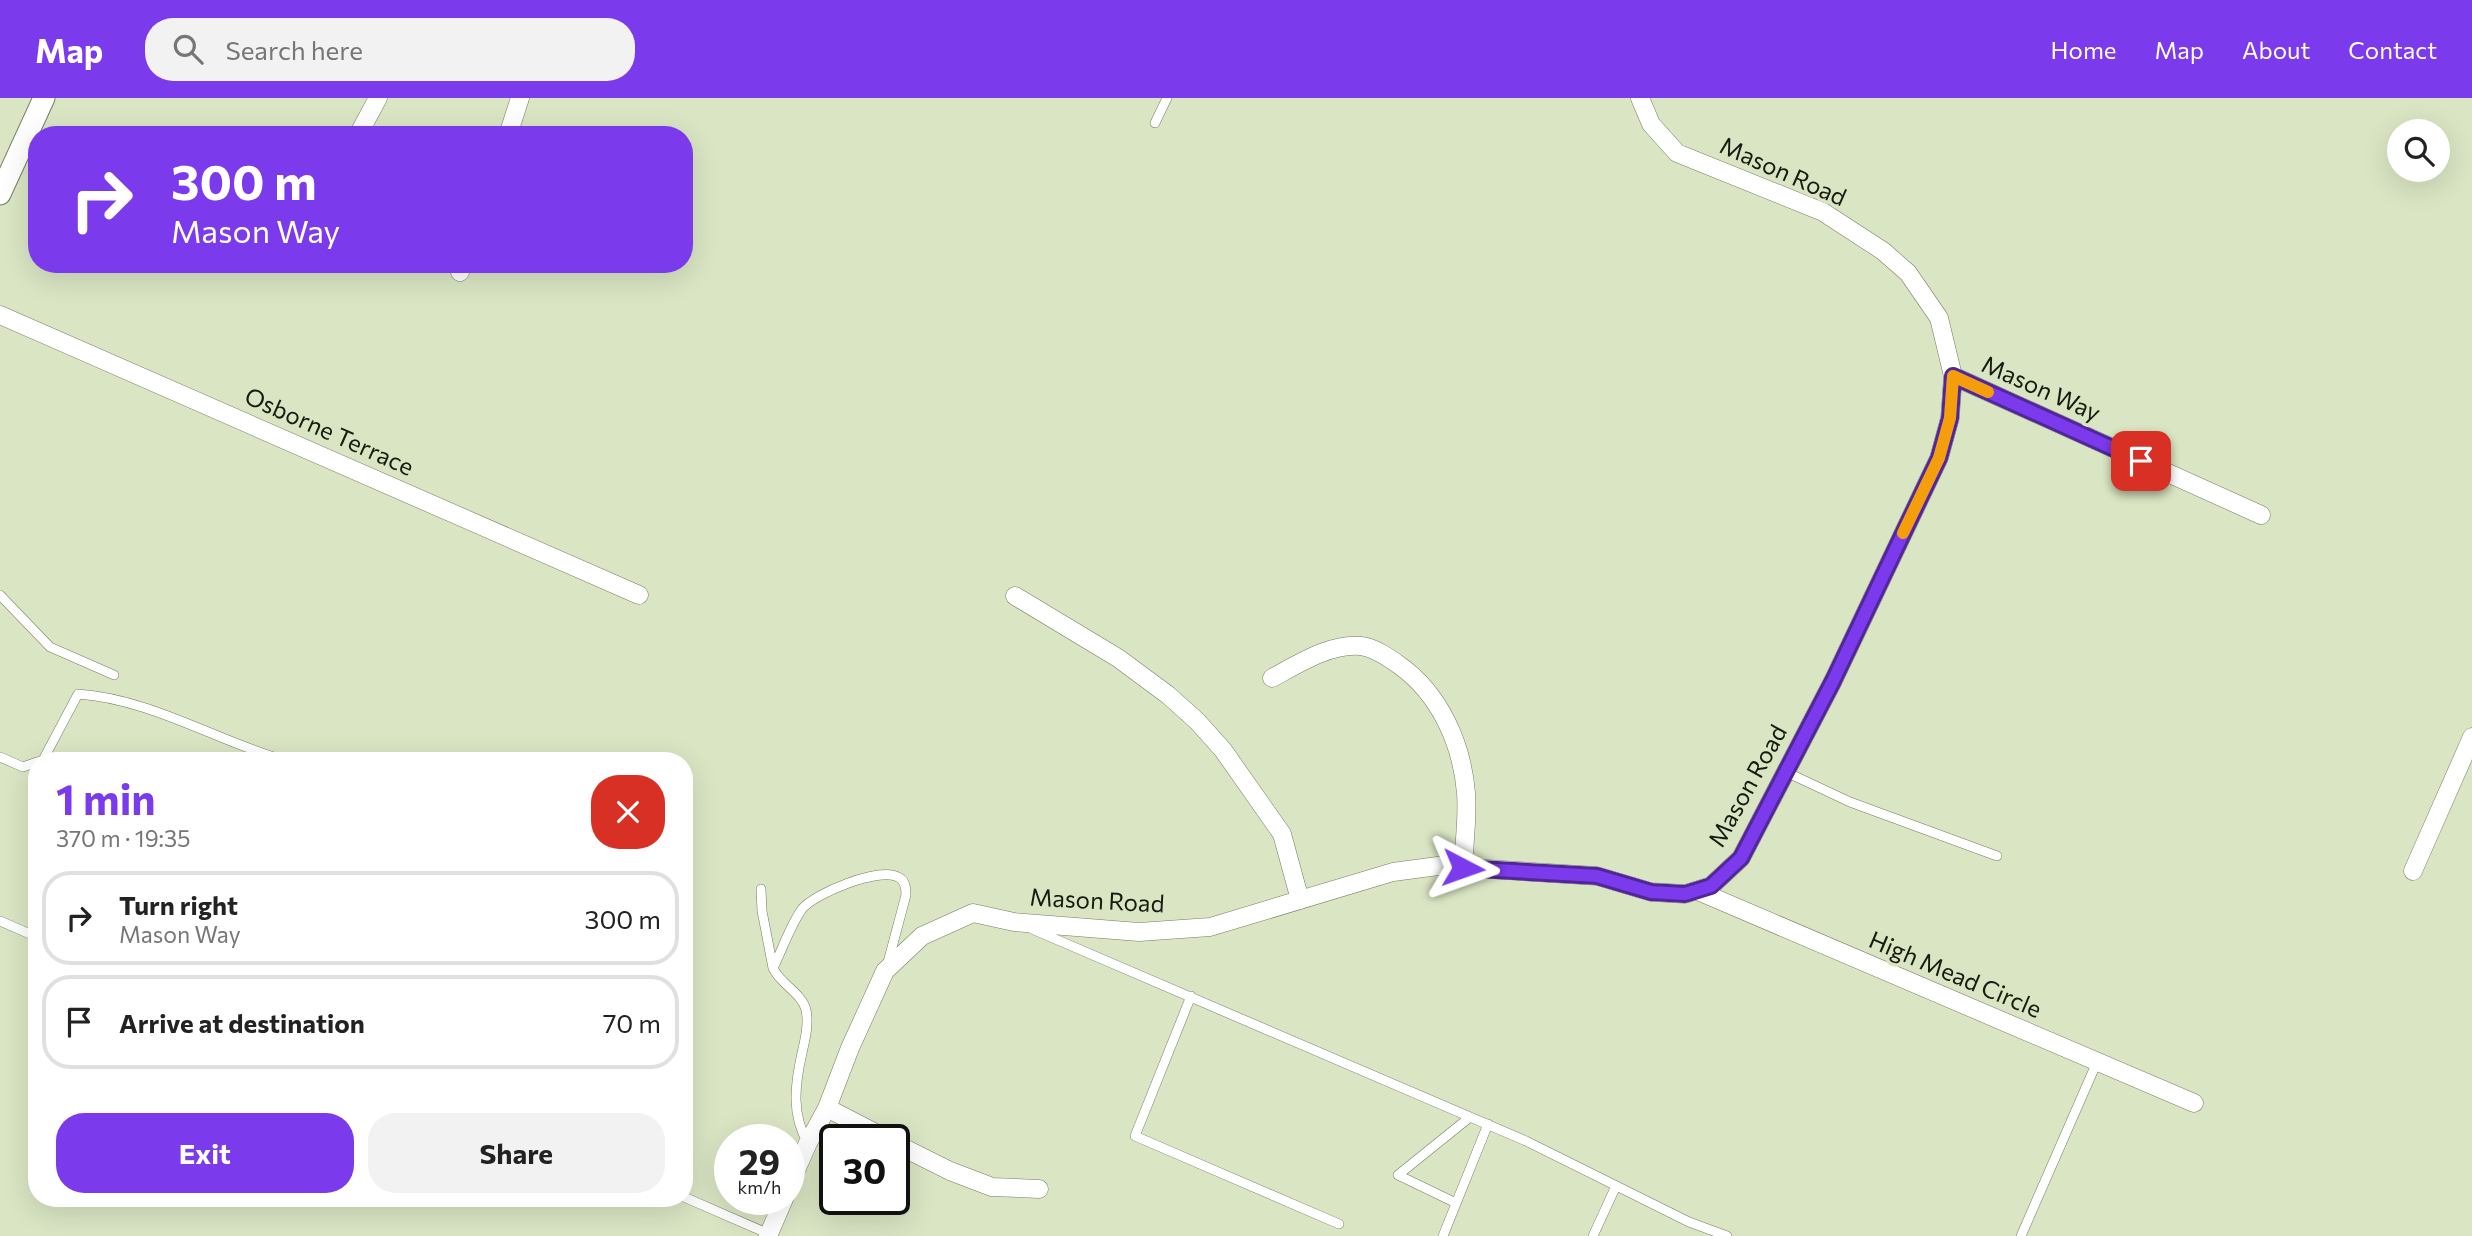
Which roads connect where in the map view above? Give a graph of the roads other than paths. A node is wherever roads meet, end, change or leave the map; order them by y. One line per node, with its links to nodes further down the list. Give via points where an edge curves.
1 (44, 98): 7 (street)
2 (378, 98): 8 (street)
3 (520, 98): 9 (street)
4 (1167, 98): 6 (lane)
5 (1640, 98): 13 (street, Mason Road, via 1651,124 1677,153 1823,212 1908,273 1939,318)
6 (1155, 123)
7 (31, 126)
8 (363, 126)
9 (511, 126)
10 (28, 133): 11 (street)
11 (0, 194)
12 (0, 315): 16 (street, Osborne Terrace)
13 (1953, 376): 14 (street, Mason Way); 25 (street, Mason Road, via 1950,418 1939,458)
14 (2261, 515)
15 (0, 595): 18 (lane, via 50,647)
16 (639, 595)
17 (1015, 596): 31 (street, via 1118,658 1197,721 1282,834)
18 (114, 675)
19 (1272, 678): 27 (street, via 1308,658 1362,646 1383,654 1414,676 1440,709 1457,745 1466,793)
20 (2472, 737): 28 (street)
21 (47, 752): 22 (lane, via 78,694 126,703)
22 (261, 752)
23 (0, 757): 24 (lane)
24 (28, 765)
25 (1786, 772): 26 (lane, via 1850,802); 30 (street, Mason Road, via 1741,858 1711,886)
26 (1997, 856)
27 (1463, 868): 30 (street, Mason Road, via 1597,876 1651,892); 31 (street, Mason Road, via 1393,872)
28 (2413, 870)
29 (761, 889): 35 (lane)
30 (1698, 891): 38 (street, High Mead Circle)
31 (1300, 900): 33 (street, Mason Road, via 1210,927 1175,930 1139,932)
32 (0, 921): 34 (lane)
33 (1014, 922): 36 (street, Mason Road, via 973,913 922,936); 37 (lane)
34 (28, 933)
35 (773, 968): 36 (lane, via 802,909 825,893 885,874 902,880 906,895); 44 (lane, via 807,1012 795,1095 799,1126)
36 (885, 971): 40 (street, Mason Road)
37 (1191, 996): 41 (lane); 52 (lane, via 1135,1136)
38 (2097, 1062): 39 (street, High Mead Circle); 57 (lane)
39 (2194, 1103)
40 (827, 1108): 42 (street); 44 (street, Mason Road)
41 (1470, 1117): 43 (lane); 50 (lane, via 1398,1175)
42 (858, 1124)
43 (1488, 1124): 47 (lane); 50 (lane)
44 (808, 1143): 45 (street, Mason Road)
45 (805, 1150)
46 (910, 1151): 48 (street, via 992,1187)
47 (1616, 1186): 55 (lane); 56 (lane)
48 (1039, 1189)
49 (693, 1201): 53 (lane)
50 (1456, 1203): 54 (lane)
51 (777, 1215): 53 (street)
52 (1339, 1224)
53 (768, 1235)
54 (1443, 1236)
55 (1592, 1236)
56 (1727, 1236)
57 (2021, 1236)

